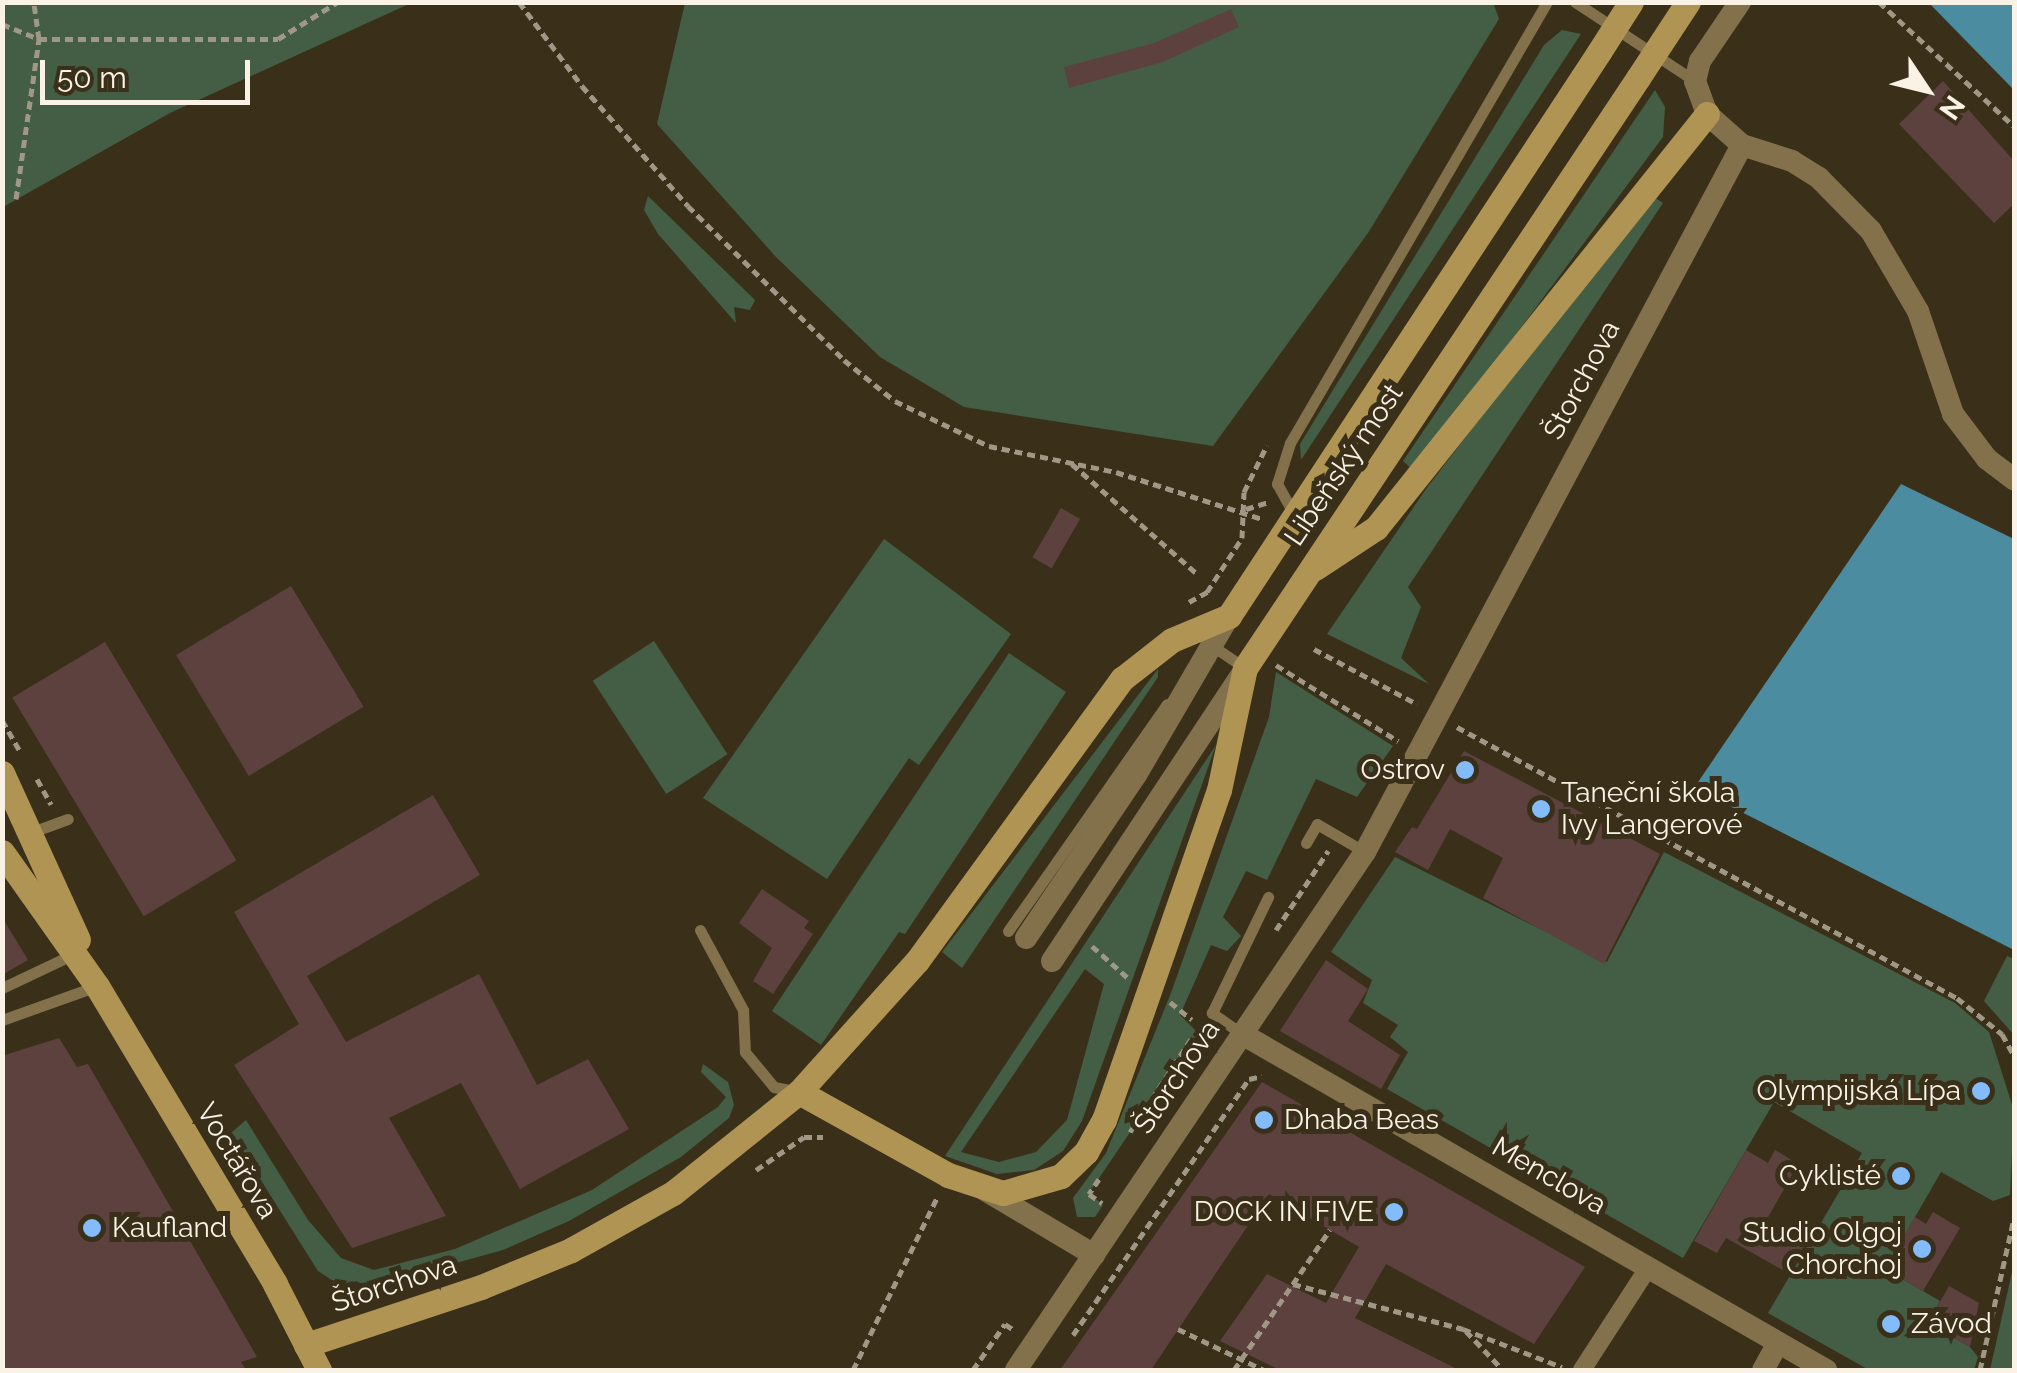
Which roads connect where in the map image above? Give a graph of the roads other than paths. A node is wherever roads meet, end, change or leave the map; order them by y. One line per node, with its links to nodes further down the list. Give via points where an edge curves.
1 (1548, 2): 10 (lane, via 1290,443 1277,484)
2 (1575, 2): 6 (lane)
3 (1632, 2): 10 (main road, Libeňský most, bridge)
4 (1688, 2): 11 (main road, Libeňský most, bridge)
5 (1740, 2): 6 (street)
6 (1695, 81): 7 (street)
7 (1707, 114): 8 (street); 11 (main road, via 1376,528)
8 (1742, 145): 9 (street, via 1819,178 1871,231 1918,310 1952,414 1986,459); 20 (street, Štorchova)
9 (2014, 479)
10 (1296, 516): 12 (main road, Libeňský most)
11 (1310, 570): 14 (main road, Libeňský most)
12 (1229, 616): 13 (main road, Štorchova)
13 (1191, 639): 14 (lane); 23 (street, via 1191,673 1136,774); 30 (main road, Štorchova, via 1122,680 916,962)
14 (1245, 668): 25 (street, Libeňský most); 31 (main road, via 1219,790 1104,1120 1086,1152 1061,1176 1030,1190)
15 (2, 773): 17 (main road, Voctářova)
16 (68, 819): 17 (lane)
17 (32, 832): 26 (main road, Voctářova)
18 (1306, 843): 20 (lane, via 1318,824)
19 (2, 852): 24 (main road, Voctářova)
20 (1365, 852): 29 (street, Štorchova)
21 (1268, 897): 29 (lane, via 1212,1012)
22 (700, 930): 30 (lane, via 743,1010 745,1052 774,1086)
23 (1017, 935)
24 (74, 954): 26 (main road, Voctářova); 27 (lane)
25 (1052, 961)
26 (97, 986): 28 (lane); 35 (main road, Voctářova)
27 (2, 988)
28 (2, 1020)
29 (1242, 1034): 32 (street, Štorchova); 33 (street, Menclova)
30 (799, 1092): 31 (main road); 35 (main road, Štorchova, via 673,1193 571,1250 481,1288)
31 (981, 1187): 32 (street)
32 (1094, 1255): 37 (street, Štorchova)
33 (1648, 1268): 34 (street, Menclova); 38 (street)
34 (1778, 1343): 39 (street); 40 (street, Menclova)
35 (306, 1345): 36 (main road, Voctářova)
36 (319, 1370)
37 (1016, 1370)
38 (1582, 1370)
39 (1763, 1370)
40 (1826, 1370)

